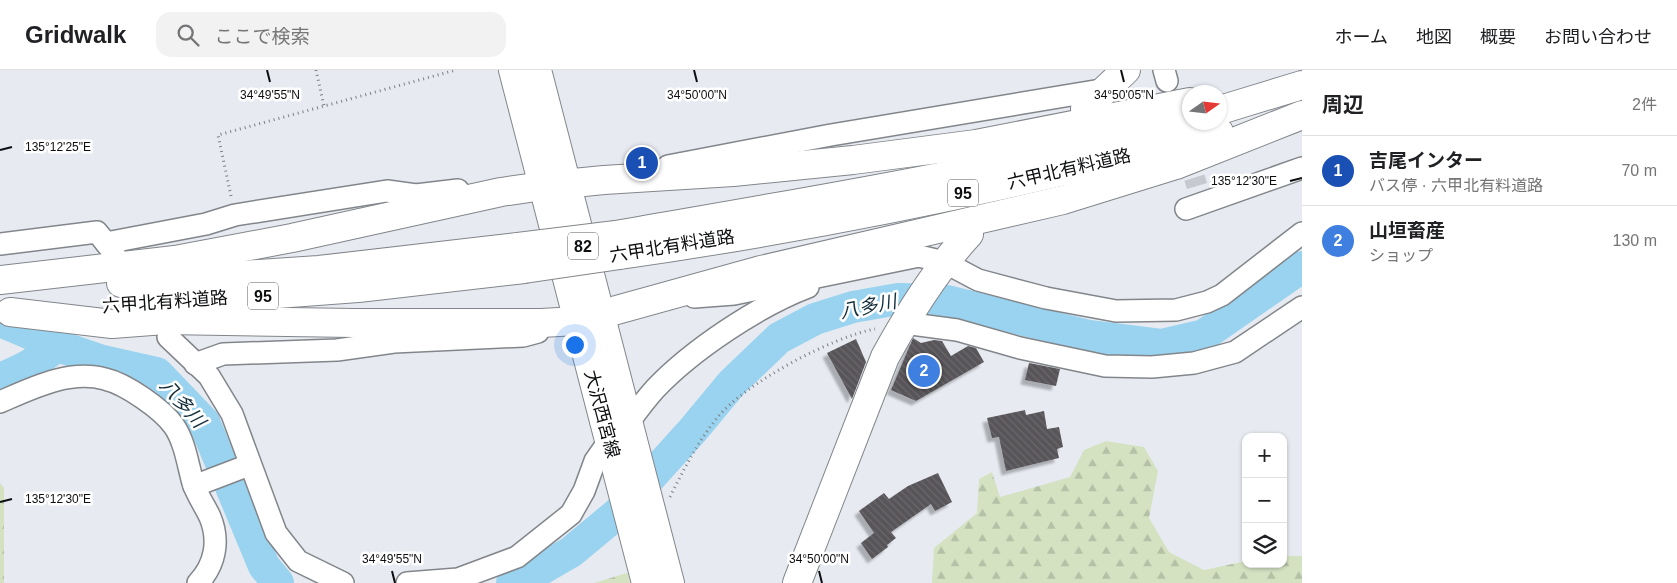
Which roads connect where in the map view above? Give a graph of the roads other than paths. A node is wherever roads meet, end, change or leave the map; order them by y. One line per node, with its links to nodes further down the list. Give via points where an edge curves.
1 (513, 70): 15 (main road, 大沢西宮線 / 82)
2 (537, 70): 15 (main road, 大沢西宮線 / 82)
3 (1117, 79): 10 (main road); 14 (street)
4 (1302, 85): 5 (main road)
5 (1257, 100): 6 (main road); 8 (main road)
6 (1227, 101)
7 (1182, 104): 14 (main road, via 976,144 733,172)
8 (1227, 108)
9 (1302, 109): 21 (main road, 六甲北有料道路 / 95, via 1172,145 846,217)
10 (1086, 110)
11 (1302, 115): 27 (main road, via 1176,165 1063,200 761,270)
12 (1182, 120): 21 (main road, 六甲北有料道路 / 95)
13 (1302, 168): 17 (street)
14 (604, 180): 15 (main road)
15 (555, 184): 16 (main road); 30 (main road, 大沢西宮線 / 82)
16 (502, 192): 20 (street, via 468,189 416,195 387,191 235,215 111,249 97,232); 25 (main road, via 175,260)
17 (1195, 200)
18 (1302, 233): 24 (street, via 1222,294 1207,302 1176,310 1116,311 1046,298)
19 (969, 234): 24 (main road)
20 (0, 244)
21 (618, 245): 22 (main road, 六甲北有料道路 / 95, bridge)
22 (521, 258): 26 (main road, 六甲北有料道路 / 95, via 173,281); 29 (main road, 六甲北有料道路 / 95, via 287,294)
23 (862, 267): 24 (street, via 919,256); 27 (street, via 734,294); 35 (street, via 800,290 730,329 660,384)
24 (941, 267): 31 (main road)
25 (0, 280)
26 (0, 287)
27 (664, 299): 30 (main road)
28 (1302, 307): 31 (street, via 1235,352 1194,363 1152,367 1105,366 956,330)
29 (5, 313): 30 (main road, via 112,324 165,320 541,323)
30 (588, 318): 33 (street, via 523,336 394,342 337,350 223,354); 35 (main road, 大沢西宮線 / 82)
31 (902, 325): 44 (main road, via 885,357)
32 (168, 337): 33 (street)
33 (195, 364): 36 (street, via 209,376 232,414)
34 (0, 402): 37 (street, via 38,385 78,376 105,379 131,390 174,426)
35 (623, 432): 38 (main road, 大沢西宮線 / 82); 41 (street, via 595,460 584,491 571,514 517,557 458,579)
36 (246, 466): 37 (street); 40 (street, via 276,533 298,561)
37 (197, 485): 39 (street, via 211,519 216,543 210,571)
38 (646, 520): 42 (main road, 大沢西宮線 / 82); 43 (main road, 大沢西宮線 / 82)
39 (198, 583)
40 (343, 583)
41 (406, 583)
42 (646, 583)
43 (670, 583)
44 (797, 583)

